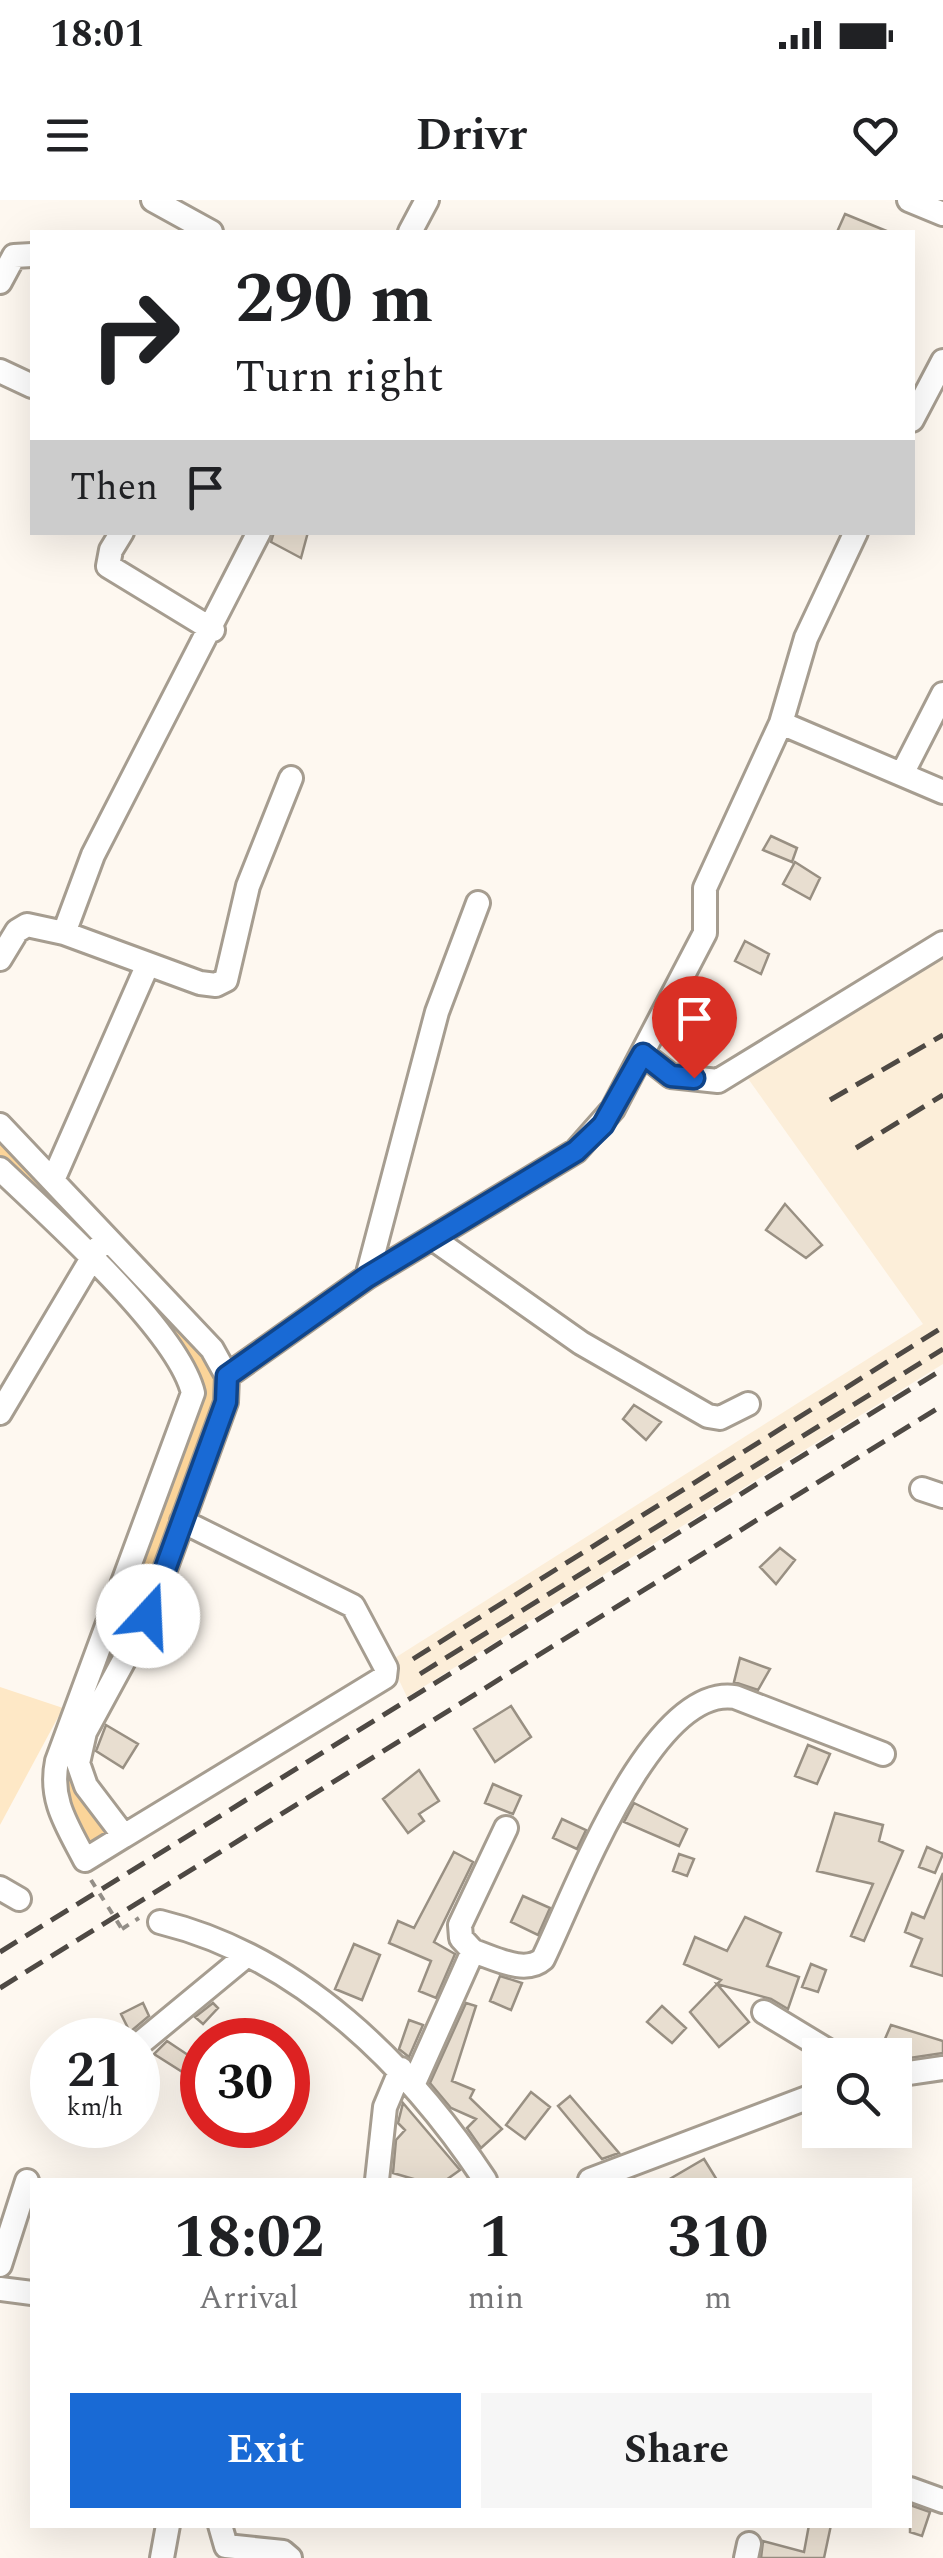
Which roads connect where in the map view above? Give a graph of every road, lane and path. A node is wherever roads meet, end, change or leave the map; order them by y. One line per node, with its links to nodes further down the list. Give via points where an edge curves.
1 (153, 200): 5 (street)
2 (427, 200): 7 (street)
3 (909, 200): 4 (street)
4 (943, 214)
5 (169, 223): 6 (street)
6 (202, 230)
7 (411, 230)
8 (30, 254): 9 (street, via 14,256)
9 (0, 282)
10 (943, 361): 13 (street)
11 (0, 371): 12 (street)
12 (30, 385)
13 (915, 413)
14 (120, 535): 17 (street, via 108,566)
15 (259, 535): 17 (street)
16 (855, 535): 19 (street, via 806,638)
17 (213, 630): 24 (street, via 115,810 76,891)
18 (943, 694): 20 (street)
19 (780, 723): 20 (street); 28 (street, via 705,888 706,933)
20 (902, 774): 22 (street)
21 (291, 778): 27 (street, via 248,886 226,980 200,983)
22 (943, 792)
23 (478, 903): 35 (street, via 436,1012)
24 (64, 934): 26 (street, via 27,925); 27 (street)
25 (943, 944): 28 (street, via 718,1081 671,1076)
26 (0, 960)
27 (148, 964): 31 (street)
28 (643, 1054): 33 (street, via 589,1140)
29 (0, 1125): 31 (street)
30 (0, 1169): 34 (street)
31 (53, 1180): 32 (street)
32 (107, 1237): 34 (street); 36 (street, via 212,1349)
33 (435, 1240): 35 (street); 37 (street, via 580,1343 708,1416 720,1418)
34 (92, 1257): 38 (street); 42 (street, via 188,1370 193,1393 52,1786 85,1860)
35 (367, 1277): 36 (street)
36 (227, 1376): 39 (street, via 226,1402)
37 (748, 1404)
38 (0, 1412)
39 (182, 1520): 42 (street, via 148,1616 84,1732 78,1763 86,1786); 42 (street, via 353,1606 385,1676)
40 (883, 1754): 45 (street, via 735,1697 717,1694 700,1702 647,1753 629,1782 543,1959 524,1967)
41 (506, 1828): 45 (street, via 460,1926)
42 (124, 1836)
43 (91, 1880): 44 (path, bridge, via 122,1928)
44 (154, 1917): 46 (street)
45 (473, 1951): 52 (street)
46 (247, 1955): 48 (street); 52 (street, via 308,1991)
47 (764, 2012): 49 (street)
48 (160, 2027)
49 (807, 2038)
50 (943, 2068): 51 (street)
51 (912, 2073)
52 (407, 2076): 54 (street, via 385,2107); 55 (street)
53 (802, 2100): 56 (street)
54 (378, 2178)
55 (484, 2178)
56 (595, 2178)
57 (27, 2181): 58 (street)
58 (0, 2265)
59 (0, 2289): 60 (street)
60 (30, 2293)
61 (912, 2490): 62 (street)
62 (943, 2500)
63 (167, 2528): 65 (street)
64 (221, 2528): 66 (street, via 226,2546)
65 (162, 2558)
66 (290, 2558)

